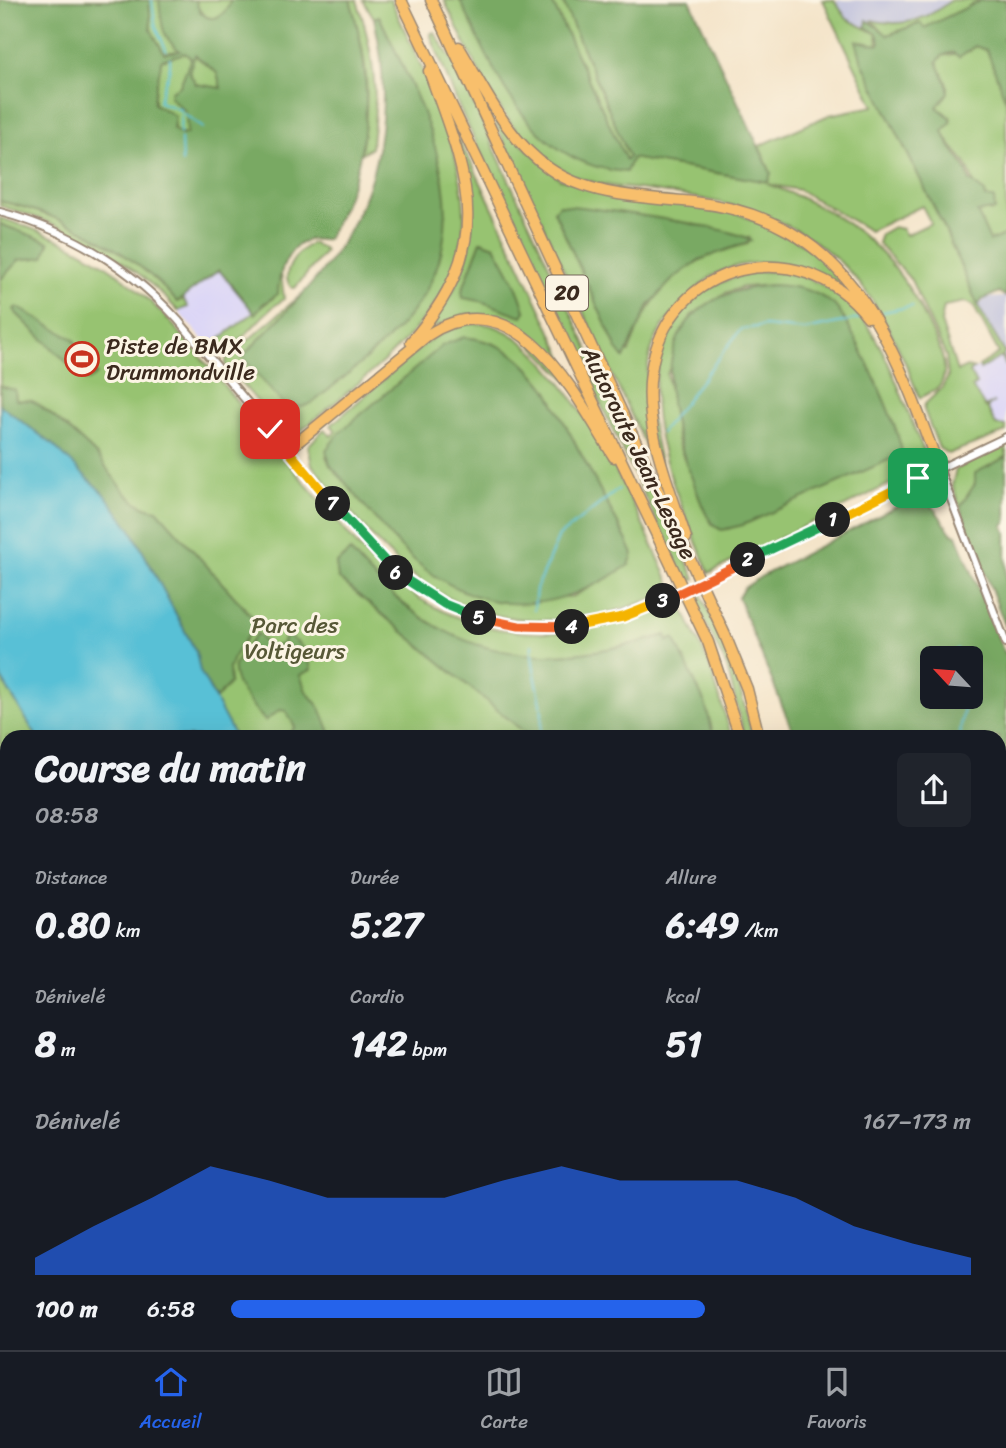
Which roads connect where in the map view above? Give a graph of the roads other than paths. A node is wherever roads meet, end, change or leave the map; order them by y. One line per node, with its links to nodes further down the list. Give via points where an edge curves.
1 (401, 0): 3 (highway, Autoroute Jean-Lesage / 20)
2 (433, 4): 5 (highway, via 503,121 542,164 589,187 723,206 779,226 847,277); 11 (highway, Autoroute Jean-Lesage / 20)
3 (410, 18): 6 (highway, via 460,158 468,222 465,249 450,288); 10 (highway, Autoroute Jean-Lesage / 20)
4 (0, 212): 8 (street, via 65,234 132,275 178,320)
5 (888, 344): 9 (highway); 11 (highway, via 839,288 813,274 780,266 746,269 718,278 676,312 653,359 651,411 660,458)
6 (401, 354): 8 (highway); 10 (highway, via 440,327 460,320 487,319 519,334 569,384)
7 (1006, 437): 9 (street)
8 (288, 450): 9 (street, bridge, via 386,565 427,595 470,615 519,626 567,628 623,617 668,598)
9 (939, 468): 12 (street)
10 (646, 510): 13 (highway, Autoroute Jean-Lesage / 20, via 714,655)
11 (699, 578): 14 (highway, Autoroute Jean-Lesage / 20, via 742,676)
12 (1006, 643)
13 (738, 730)
14 (757, 730)

